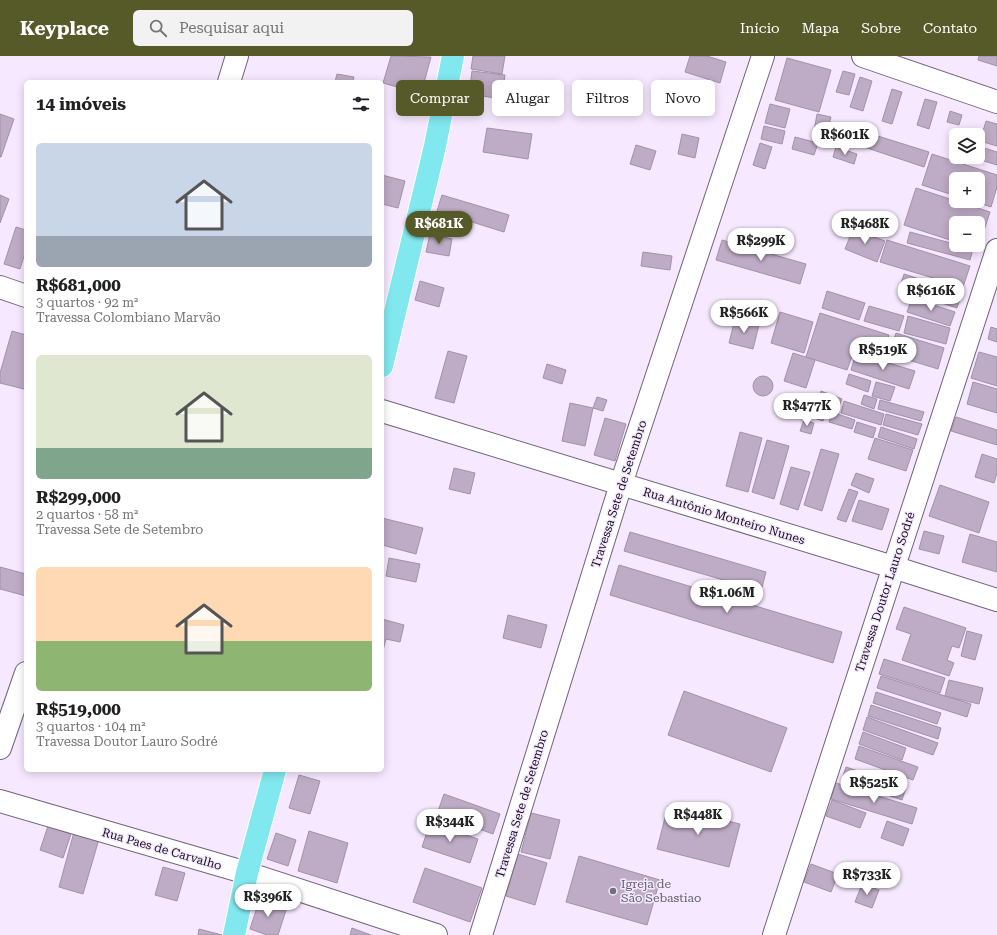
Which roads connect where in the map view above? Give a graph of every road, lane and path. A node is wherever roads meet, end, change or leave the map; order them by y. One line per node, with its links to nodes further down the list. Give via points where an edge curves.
1 (238, 56): 5 (street)
2 (454, 56): 10 (main road)
3 (763, 56): 12 (street, Travessa Sete de Setembro)
4 (863, 56): 6 (street)
5 (230, 80)
6 (997, 102)
7 (997, 250): 13 (street, Travessa Doutor Lauro Sodré)
8 (0, 287): 9 (street)
9 (24, 295)
10 (384, 358)
11 (384, 412): 12 (street, Rua Antônio Monteiro Nunes)
12 (621, 484): 13 (street, Rua Antônio Monteiro Nunes); 22 (street, Travessa Sete de Setembro)
13 (893, 567): 14 (street, Rua Antônio Monteiro Nunes); 23 (street, Travessa Doutor Lauro Sodré)
14 (997, 600)
15 (24, 679): 16 (street)
16 (0, 748)
17 (274, 772): 19 (main road)
18 (0, 801): 19 (street, Rua Paes de Carvalho)
19 (247, 874): 20 (main road); 21 (street, Rua Paes de Carvalho)
20 (234, 935)
21 (436, 935)
22 (481, 935)
23 (774, 935)

